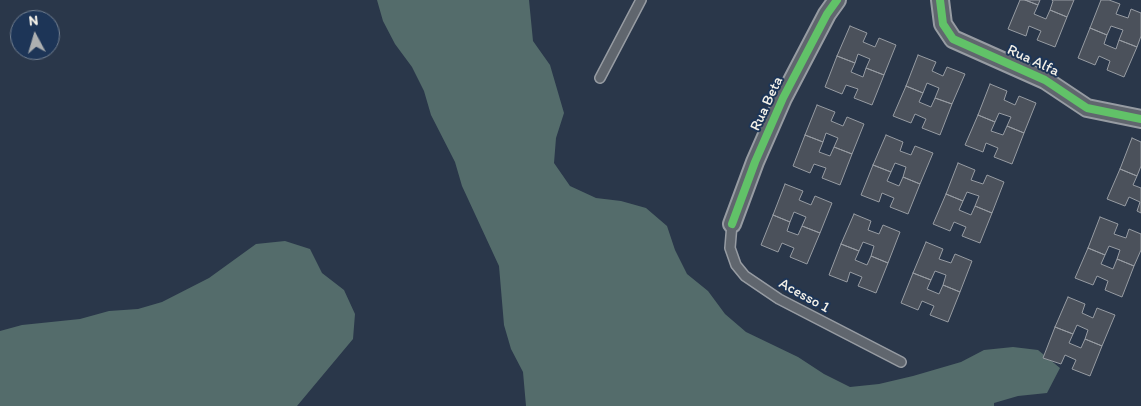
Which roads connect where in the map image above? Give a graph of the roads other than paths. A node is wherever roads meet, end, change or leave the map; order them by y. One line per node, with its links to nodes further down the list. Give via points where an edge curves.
1 (641, 0): 4 (lane)
2 (837, 0): 6 (street, Rua Beta, via 783,98)
3 (940, 0): 5 (street, Rua Alfa, via 943,24 953,40 1045,80 1088,108)
4 (600, 78)
5 (1141, 119)
6 (732, 224): 7 (lane, Acesso 1, via 730,248 736,265 745,276 779,299)
7 (901, 362)

